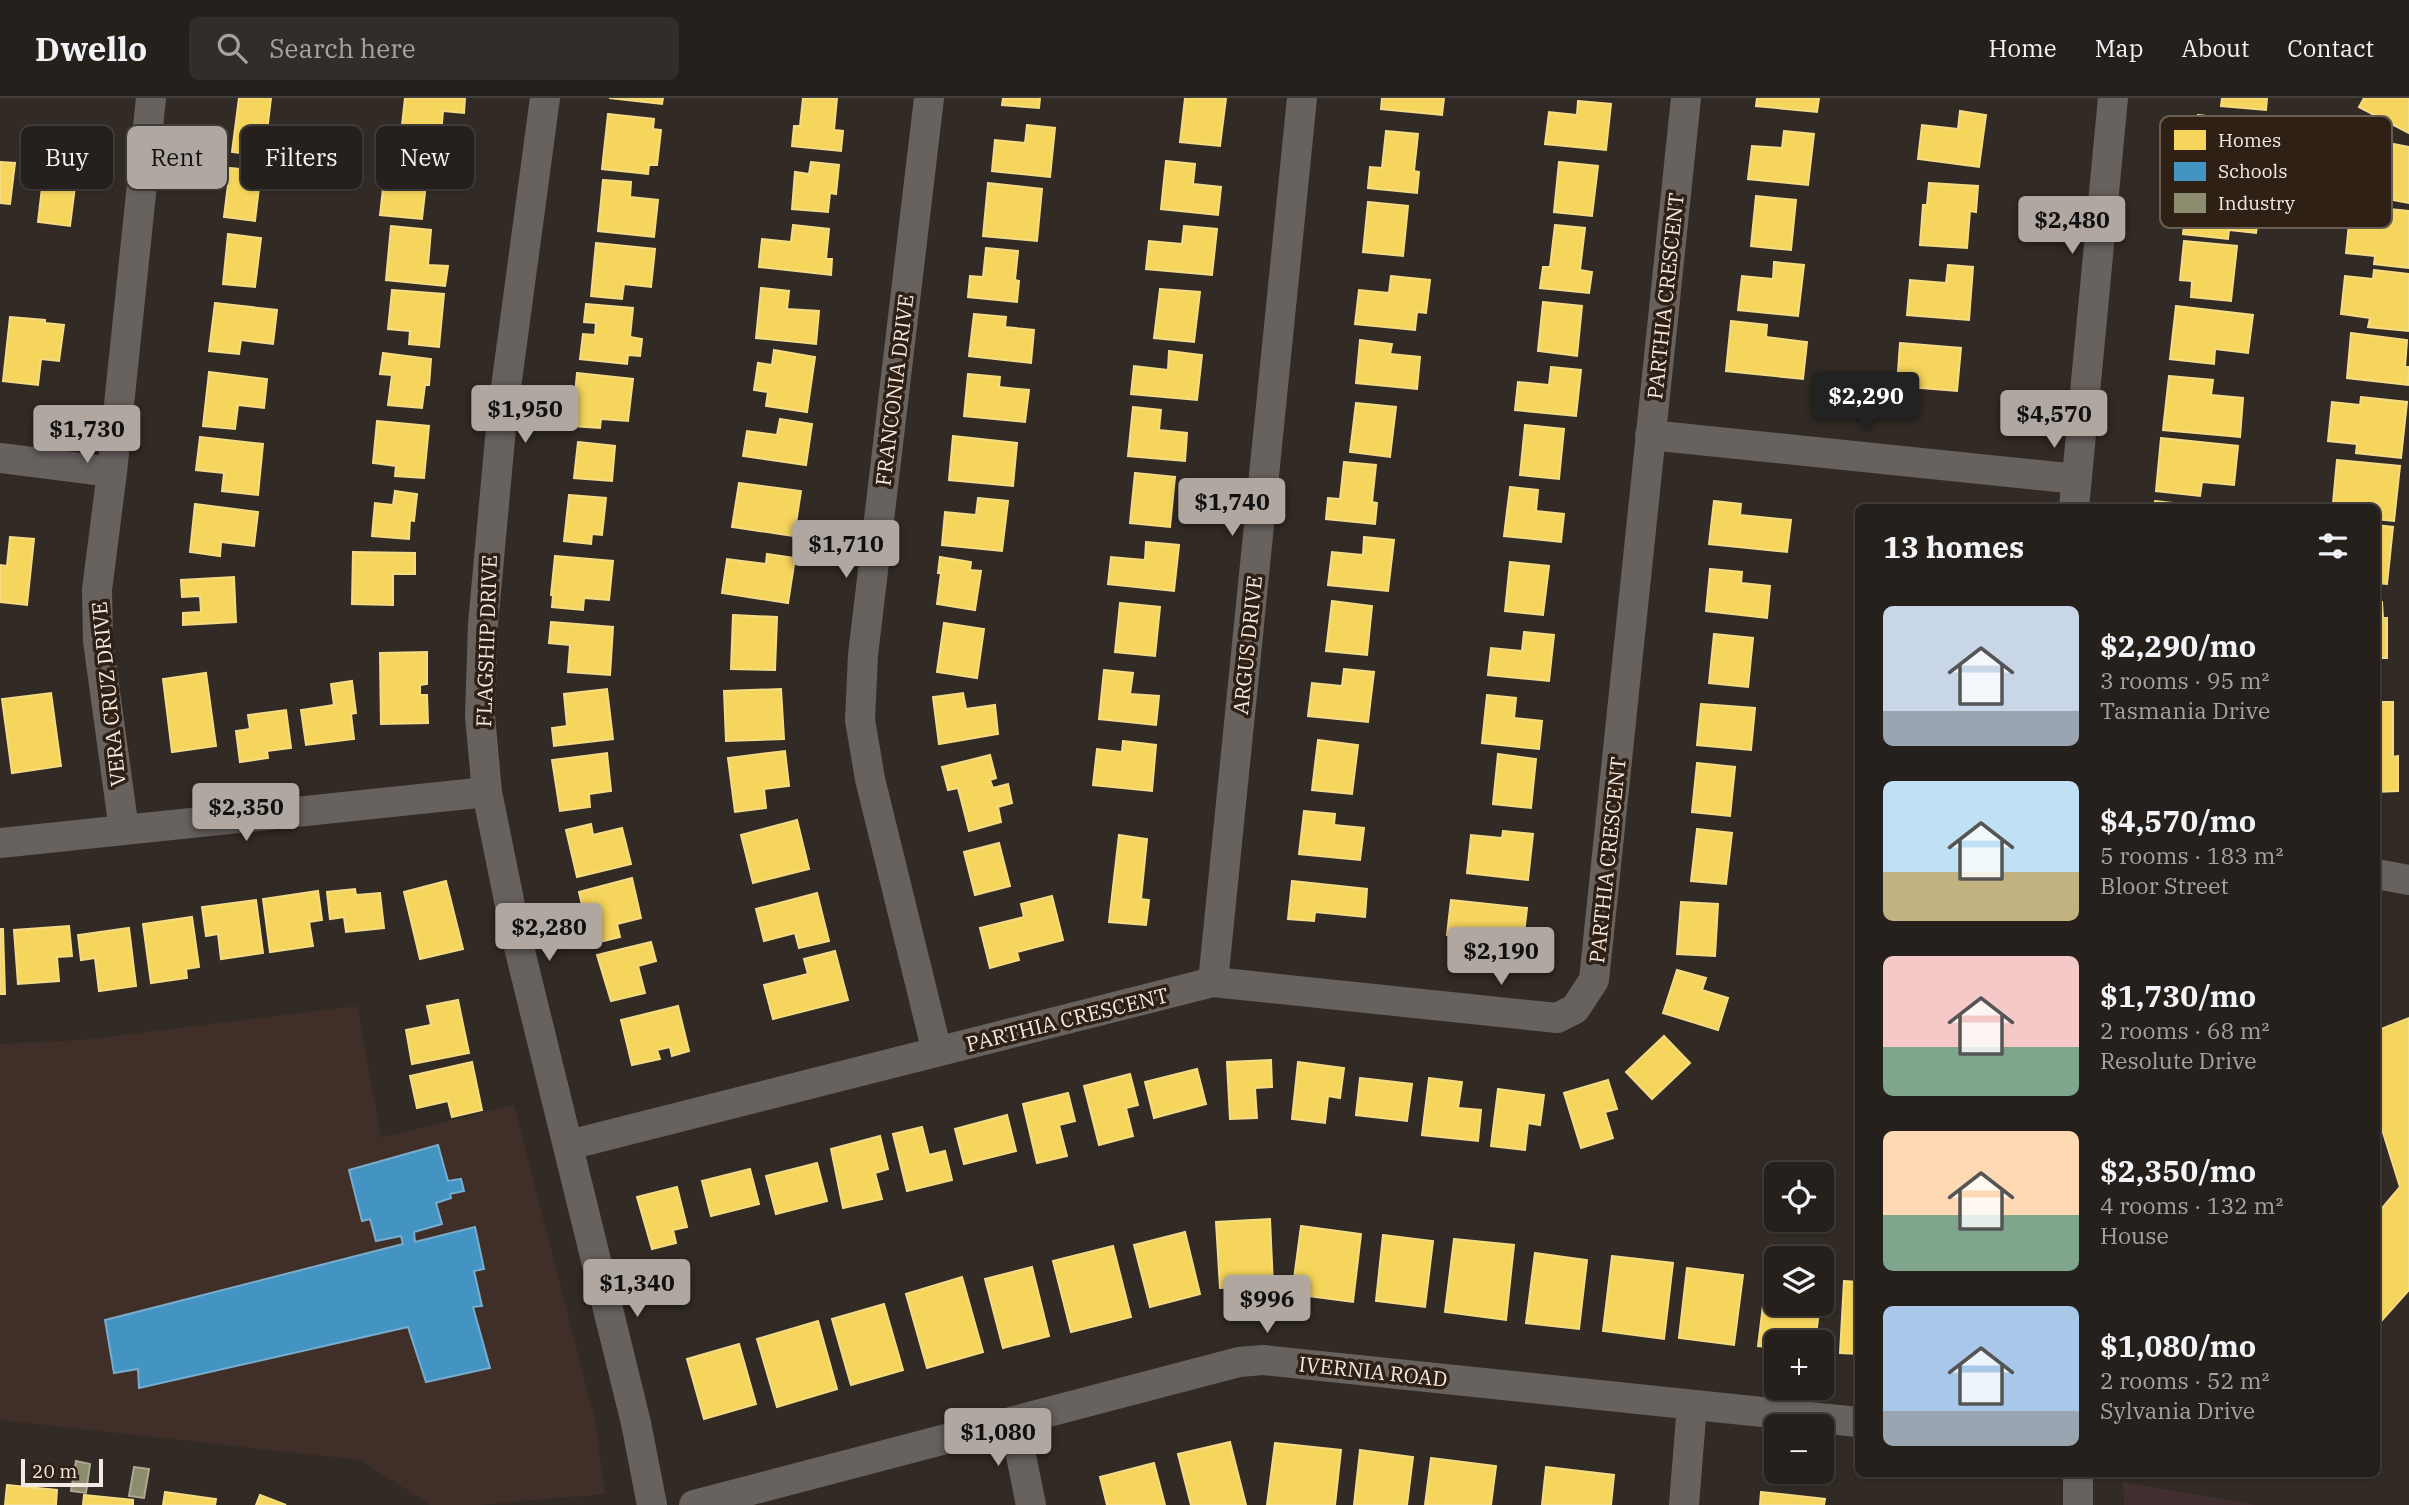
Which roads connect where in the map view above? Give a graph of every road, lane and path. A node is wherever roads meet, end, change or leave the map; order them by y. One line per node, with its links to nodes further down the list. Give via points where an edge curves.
1 (151, 98): 9 (street, VERA CRUZ DRIVE)
2 (545, 98): 11 (street, FLAGSHIP DRIVE, via 502,417 482,624 480,716)
3 (929, 98): 17 (street, FRANCONIA DRIVE, via 863,655 860,720 870,779)
4 (1302, 98): 16 (street, ARGUS DRIVE)
5 (1686, 98): 7 (street, PARTHIA CRESCENT)
6 (2113, 98): 10 (street)
7 (1650, 435): 10 (street); 16 (street, PARTHIA CRESCENT, via 1594,980 1575,1010 1557,1018)
8 (0, 458): 9 (street)
9 (112, 472): 12 (street, VERA CRUZ DRIVE, via 97,590 98,641)
10 (2075, 493)
11 (486, 792): 12 (street); 18 (street, FLAGSHIP DRIVE, via 516,935)
12 (124, 830): 13 (street)
13 (0, 842)
14 (2380, 875): 15 (street)
15 (2409, 880)
16 (1213, 982): 17 (street, PARTHIA CRESCENT)
17 (937, 1052): 18 (street, PARTHIA CRESCENT)
18 (569, 1144): 23 (street, FLAGSHIP DRIVE)
19 (1692, 1405): 20 (street, IVERNIA ROAD, via 1263,1360 1239,1362); 21 (street, IVERNIA ROAD); 26 (street)
20 (1014, 1421): 24 (street, IVERNIA ROAD); 25 (street)
21 (1855, 1422)
22 (2078, 1477): 27 (street)
23 (652, 1505)
24 (694, 1505)
25 (1031, 1505)
26 (1684, 1505)
27 (2078, 1505)

